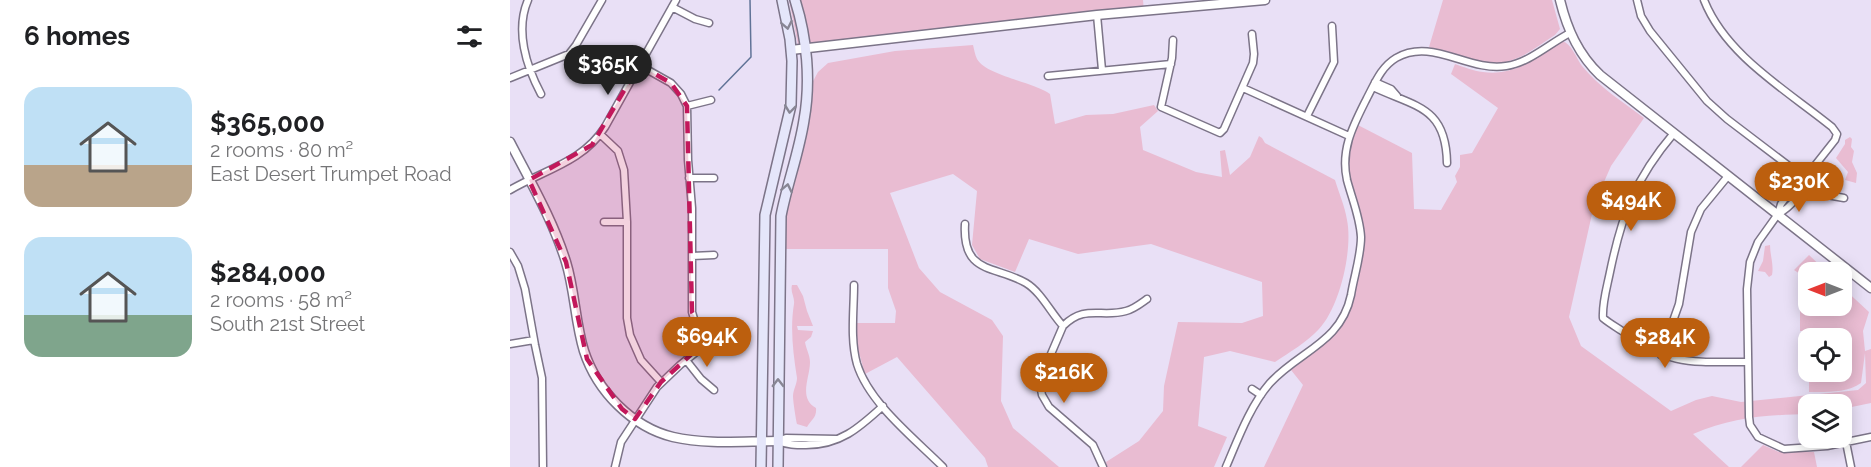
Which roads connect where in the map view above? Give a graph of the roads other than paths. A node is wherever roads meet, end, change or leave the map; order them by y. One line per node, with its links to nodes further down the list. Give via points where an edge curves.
1 (528, 0): 22 (street, via 523,15 523,44)
2 (602, 0): 22 (street, via 569,54)
3 (676, 0): 11 (street)
4 (782, 0): 18 (main road, one-way to 18)
5 (795, 0): 19 (main road)
6 (1265, 0): 10 (street)
7 (1560, 0): 15 (street)
8 (1637, 0): 40 (street, via 1650,31 1701,94 1727,119)
9 (1704, 0): 40 (street, via 1713,18 1751,64 1837,134)
10 (1178, 4): 12 (street)
11 (672, 7): 13 (street); 21 (street)
12 (1097, 15): 19 (street); 23 (street)
13 (709, 23)
14 (1332, 26): 31 (street, via 1334,62)
15 (1570, 33): 26 (street, via 1508,66 1487,67 1414,51 1389,63); 32 (street, via 1595,70)
16 (1252, 34): 27 (street, via 1253,63)
17 (1173, 40): 20 (street)
18 (791, 50): 19 (street); 75 (main road, one-way to 75, via 788,120 771,184 765,227)
19 (805, 50): 76 (main road, one-way to 19, via 781,216 804,121)
20 (1171, 64): 23 (street); 27 (street, via 1161,107 1220,133)
21 (639, 65): 30 (street, via 671,83); 33 (street)
22 (530, 70): 25 (street); 28 (street)
23 (1102, 70): 24 (street)
24 (1048, 76)
25 (510, 78)
26 (1374, 84): 34 (street); 36 (street, via 1429,113 1447,143)
27 (1243, 88): 31 (street)
28 (541, 94)
29 (711, 100): 30 (street)
30 (687, 106): 38 (street)
31 (1307, 116): 34 (street)
32 (1674, 133): 37 (street); 61 (street, via 1641,178 1623,218 1603,318)
33 (600, 134): 41 (street, via 578,156); 48 (street, via 615,146 623,163)
34 (1349, 136): 69 (street, via 1346,177 1361,236 1350,299 1328,337 1288,366)
35 (510, 142): 41 (street)
36 (1448, 163)
37 (1728, 176): 46 (street); 61 (street, via 1701,209 1690,232 1679,304)
38 (689, 178): 39 (street); 52 (street)
39 (714, 178)
40 (1805, 178): 43 (street); 44 (street, via 1805,186); 45 (street, via 1827,195)
41 (529, 180): 42 (street); 71 (street, via 566,262 590,367 615,402)
42 (510, 190)
43 (1791, 191): 44 (street); 46 (street)
44 (1797, 196): 46 (street)
45 (1844, 198)
46 (1778, 214): 54 (street); 64 (street, via 1754,252 1749,270)
47 (604, 222): 48 (street)
48 (627, 222): 66 (street, via 630,335 641,360)
49 (965, 224): 56 (street, via 964,239 977,262 1025,283)
50 (510, 252): 58 (street, via 523,282)
51 (714, 255): 52 (street)
52 (692, 256): 59 (street, via 693,317)
53 (854, 285): 70 (street, via 857,363 868,387)
54 (1871, 288)
55 (1147, 299): 56 (street, via 1119,313 1077,315)
56 (1063, 326): 85 (street, via 1042,375 1042,395 1049,407 1093,446)
57 (714, 333): 59 (street)
58 (534, 340): 60 (street); 80 (street, via 543,383)
59 (707, 340): 62 (street)
60 (510, 344)
61 (1661, 355): 63 (street)
62 (686, 360): 66 (street); 68 (street)
63 (1678, 360): 64 (street); 65 (street)
64 (1748, 362): 72 (street, via 1748,405)
65 (1677, 368)
66 (661, 382): 71 (street)
67 (1252, 389): 69 (street)
68 (714, 390)
69 (1261, 395): 86 (street)
70 (883, 406): 76 (street, via 852,434 825,445 787,445); 84 (street)
71 (635, 419): 75 (street, via 664,434 685,439); 81 (street, via 621,442)
72 (1753, 431): 73 (street); 78 (street, via 1784,448)
73 (1746, 435)
74 (1871, 437): 77 (street)
75 (762, 441): 76 (street); 82 (main road)
76 (778, 441): 83 (main road)
77 (1852, 441)
78 (1798, 448)
79 (1847, 448): 87 (street)
80 (543, 467)
81 (615, 467)
82 (761, 467)
83 (778, 467)
84 (943, 467)
85 (1103, 467)
86 (1226, 467)
87 (1851, 467)

